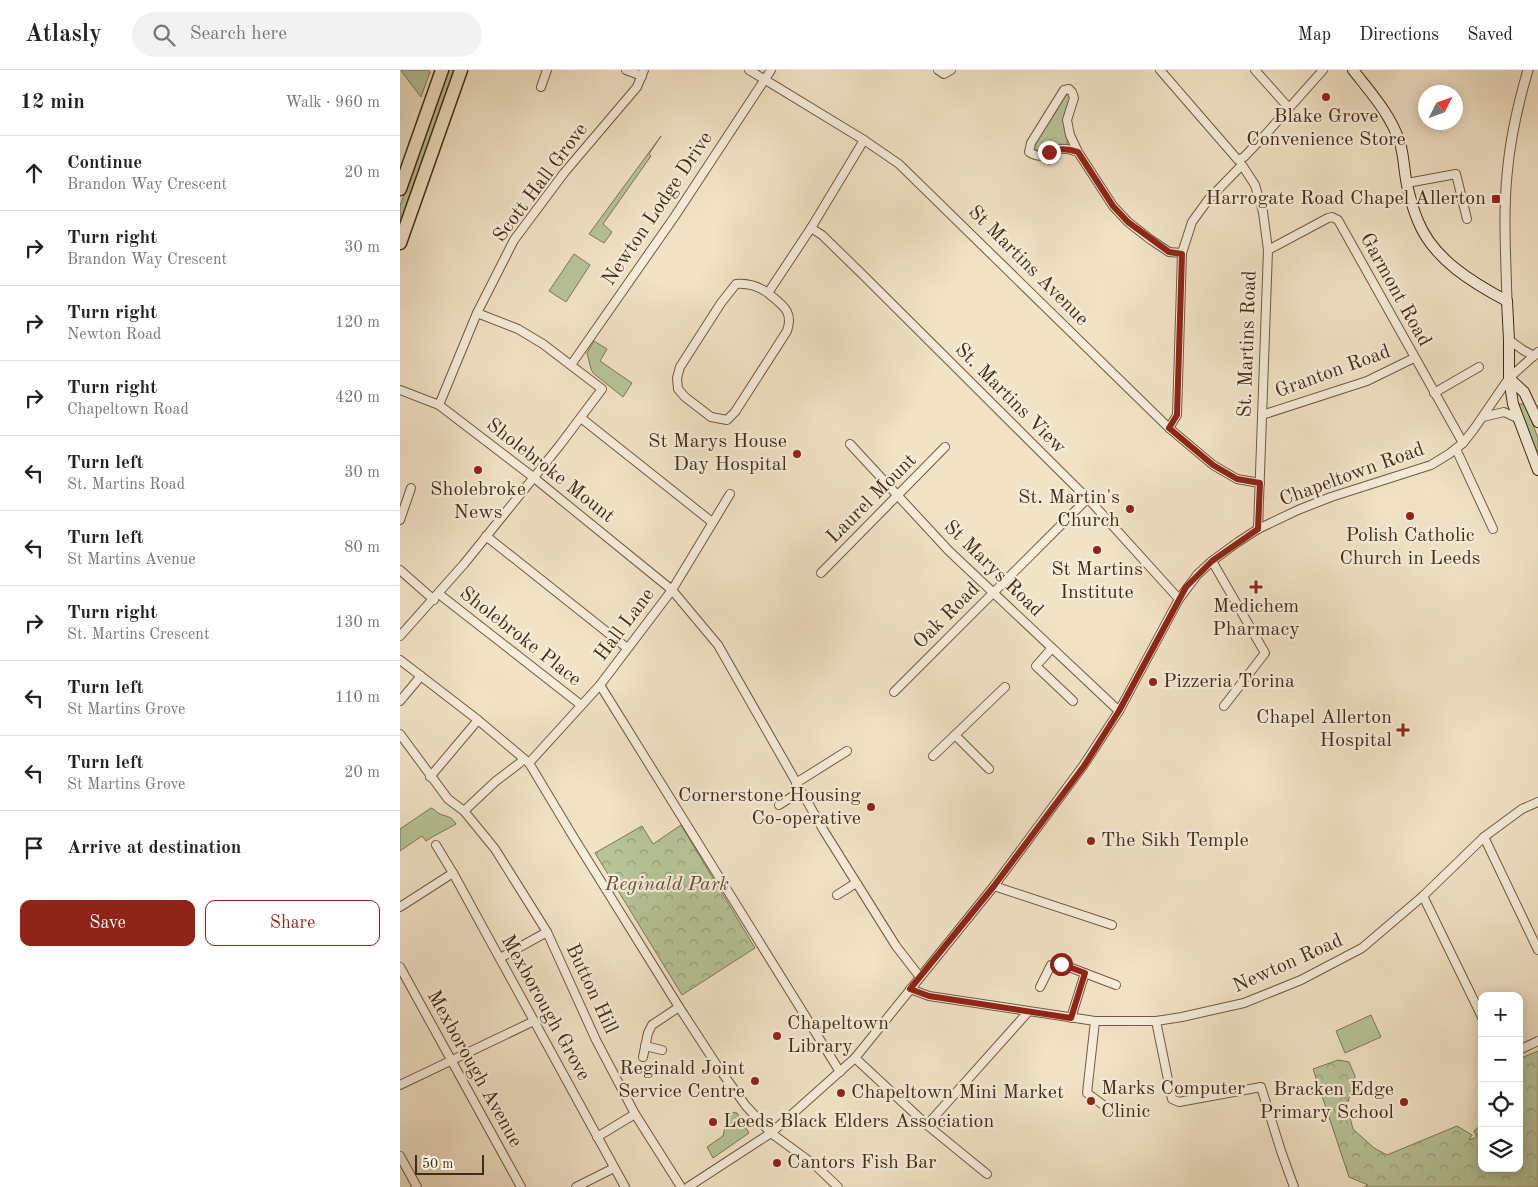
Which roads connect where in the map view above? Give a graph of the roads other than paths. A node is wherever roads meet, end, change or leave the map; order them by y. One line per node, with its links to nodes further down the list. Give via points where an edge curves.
1 (442, 70): 24 (highway)
2 (461, 70): 27 (highway)
3 (547, 70): 16 (street)
4 (626, 70): 14 (street)
5 (749, 70): 15 (street, St Martins Avenue)
6 (771, 70): 15 (street, Newton Lodge Drive)
7 (938, 70): 8 (street, via 944,74)
8 (951, 70)
9 (1160, 70): 20 (street, St. Martins Road)
10 (1255, 70): 17 (street)
11 (1323, 70): 17 (street)
12 (1353, 70): 23 (main road, via 1383,108 1400,143)
13 (1528, 70): 31 (street, via 1507,174)
14 (643, 73): 32 (street, Scott Hall Grove, via 637,87 564,173 514,240)
15 (764, 79): 18 (street, St Martins Avenue); 36 (street, Newton Lodge Drive, via 675,216)
16 (541, 87)
17 (1288, 107): 20 (street)
18 (864, 140): 26 (street); 47 (street, St Martins Avenue, via 922,185)
19 (1078, 152): 19 (street, via 1057,149 1042,156 1029,152 1064,90 1069,89 1074,98 1067,120); 29 (street, via 1113,206 1128,222 1169,252)
20 (1240, 162): 28 (street, St. Martins Road, via 1258,194); 29 (street, via 1192,222)
21 (1461, 166): 22 (street)
22 (1456, 174): 23 (street); 25 (street)
23 (1407, 183): 31 (main road, via 1418,222 1432,245 1471,281)
24 (400, 189)
25 (1467, 219)
26 (811, 228): 30 (street); 58 (street, St. Martins View, via 822,234)
27 (400, 243)
28 (1268, 250): 35 (street, Garmont Road, via 1328,218 1338,220); 42 (street, St. Martins Road)
29 (1182, 254): 47 (street, via 1178,407)
30 (768, 293): 30 (street, via 788,313 787,330 736,412 727,420 711,417 678,389 676,378 680,367 736,284 746,284)
31 (1507, 302): 33 (main road)
32 (477, 313): 36 (street, via 518,329); 41 (street, Scott Hall Grove)
33 (1509, 340): 34 (street); 38 (main road)
34 (1536, 354): 38 (street, Chapeltown Road)
35 (1414, 358): 40 (street, Garmont Road); 42 (street, Granton Road, via 1367,381)
36 (571, 366): 44 (street, via 602,389)
37 (1480, 367): 40 (street)
38 (1509, 378): 43 (street, Chapeltown Road); 45 (main road); 46 (main road, via 1524,392)
39 (400, 390): 41 (street, Sholebroke Mount)
40 (1434, 393): 48 (street, Garmont Road)
41 (439, 405): 53 (street, Sholebroke Mount)
42 (1262, 415): 54 (street, St. Martins Road)
43 (1483, 417): 45 (street, via 1504,412); 48 (street, Chapeltown Road)
44 (581, 418): 53 (street); 60 (street)
45 (1519, 419): 52 (main road)
46 (1538, 422)
47 (1169, 428): 54 (street, St Martins Avenue, via 1213,465 1237,479)
48 (1463, 443): 51 (street, Chapeltown Road)
49 (850, 444): 57 (street, St Marys Road)
50 (945, 447): 57 (street, Laurel Mount)
51 (1456, 449): 61 (street, Chapeltown Road, via 1431,465 1331,497); 62 (street)
52 (1538, 470)
53 (533, 477): 63 (street); 67 (street, Sholebroke Mount)
54 (1260, 483): 61 (street, St. Martins Road)
55 (411, 488): 59 (street)
56 (730, 494): 60 (street, Hall Lane)
57 (897, 496): 66 (street, Laurel Mount); 68 (street, St Marys Road)
58 (1087, 499): 68 (street, Oak Road); 70 (street, St. Martins View)
59 (400, 520)
60 (712, 522): 67 (street, Hall Lane)
61 (1258, 529): 64 (street, Chapeltown Road)
62 (1493, 529)
63 (486, 536): 69 (street); 72 (street)
64 (1212, 561): 70 (street, Chapeltown Road, via 1186,587); 82 (street, via 1265,652)
65 (400, 570): 69 (street, Sholebroke Place)
66 (822, 573)
67 (672, 590): 72 (street, Hall Lane); 92 (street, Sholebroke Mount, via 718,645)
68 (993, 593): 73 (street, St Marys Road); 78 (street, Oak Road)
69 (436, 597): 71 (street); 81 (street, Sholebroke Place)
70 (1179, 599): 83 (street, Chapeltown Road)
71 (400, 636)
72 (627, 648): 76 (street, Hall Lane)
73 (1052, 648): 80 (street, via 1036,666); 83 (street, St Marys Road)
74 (400, 660): 75 (street)
75 (421, 676): 79 (street); 84 (street)
76 (600, 684): 81 (street, Hall Lane); 129 (street)
77 (1005, 687): 86 (street)
78 (894, 692)
79 (400, 701)
80 (1073, 701)
81 (581, 705): 89 (street, Hall Lane)
82 (1224, 706)
83 (1119, 711): 101 (street, Chapeltown Road, via 1084,766)
84 (478, 720): 89 (street); 91 (street)
85 (400, 734): 91 (street, Button Hill)
86 (956, 735): 88 (street); 90 (street)
87 (847, 751): 92 (street)
88 (933, 756)
89 (525, 761): 96 (street, Hall Lane, via 496,781); 115 (street)
90 (989, 769)
91 (430, 777): 96 (street, Button Hill, via 448,799)
92 (796, 783): 93 (street, Sholebroke Mount)
93 (801, 791): 95 (street); 100 (street, Sholebroke Mount)
94 (1538, 802): 97 (street, Newton Road, via 1522,809)
95 (779, 805)
96 (464, 811): 106 (street, Button Hill, via 495,849)
97 (1484, 837): 103 (street, Newton Road); 107 (street)
98 (436, 845): 99 (street, Mexborough Grove)
99 (453, 873): 104 (street); 108 (street, Mexborough Grove)
100 (856, 883): 102 (street); 111 (street, Sholebroke Mount)
101 (994, 886): 105 (street); 111 (street, Chapeltown Road)
102 (837, 895)
103 (1423, 896): 116 (street); 121 (street, Newton Road, via 1362,948 1301,980 1244,1003)
104 (400, 907)
105 (1112, 924)
106 (547, 932): 108 (street); 132 (street, Button Hill, via 596,1040)
107 (1538, 950)
108 (500, 958): 119 (street, Mexborough Grove)
109 (400, 967): 128 (street, Mexborough Avenue)
110 (1085, 973): 112 (street); 113 (street, via 1061,964 1051,964); 118 (street)
111 (920, 977): 114 (street, Chapeltown Road)
112 (1116, 985)
113 (1040, 986)
114 (910, 989): 117 (street, Newton Road, via 929,996); 127 (street, Chapeltown Road)
115 (679, 1007): 123 (street, via 652,1025); 134 (street, via 750,1112)
116 (1478, 1009)
117 (1028, 1012): 118 (street, Newton Road); 133 (street)
118 (1071, 1018): 120 (street, Newton Road)
119 (534, 1021): 128 (street); 135 (street, Mexborough Grove)
120 (1095, 1021): 121 (street, Newton Road); 131 (street, via 1087,1093)
121 (1156, 1021): 146 (street, via 1172,1099 1179,1102 1261,1087)
122 (1538, 1040): 124 (street)
123 (646, 1046): 125 (street); 126 (street)
124 (1523, 1048)
125 (662, 1050)
126 (643, 1057)
127 (855, 1058): 129 (street, Chapeltown Road); 133 (street)
128 (451, 1061): 130 (street); 140 (street, Mexborough Avenue)
129 (840, 1072): 134 (street, Chapeltown Road)
130 (400, 1085)
131 (1114, 1113)
132 (635, 1114): 135 (street); 143 (street, Button Hill)
133 (927, 1126): 138 (street)
134 (771, 1133): 144 (street, Chapeltown Road); 145 (street, via 816,1166)
135 (597, 1137): 137 (street, Mexborough Grove)
136 (400, 1156): 139 (street)
137 (614, 1168): 141 (street); 142 (street, Mexborough Grove)
138 (987, 1174)
139 (417, 1187)
140 (521, 1187)
141 (576, 1187)
142 (625, 1187)
143 (681, 1187)
144 (688, 1187)
145 (838, 1187)
146 (1294, 1187)

